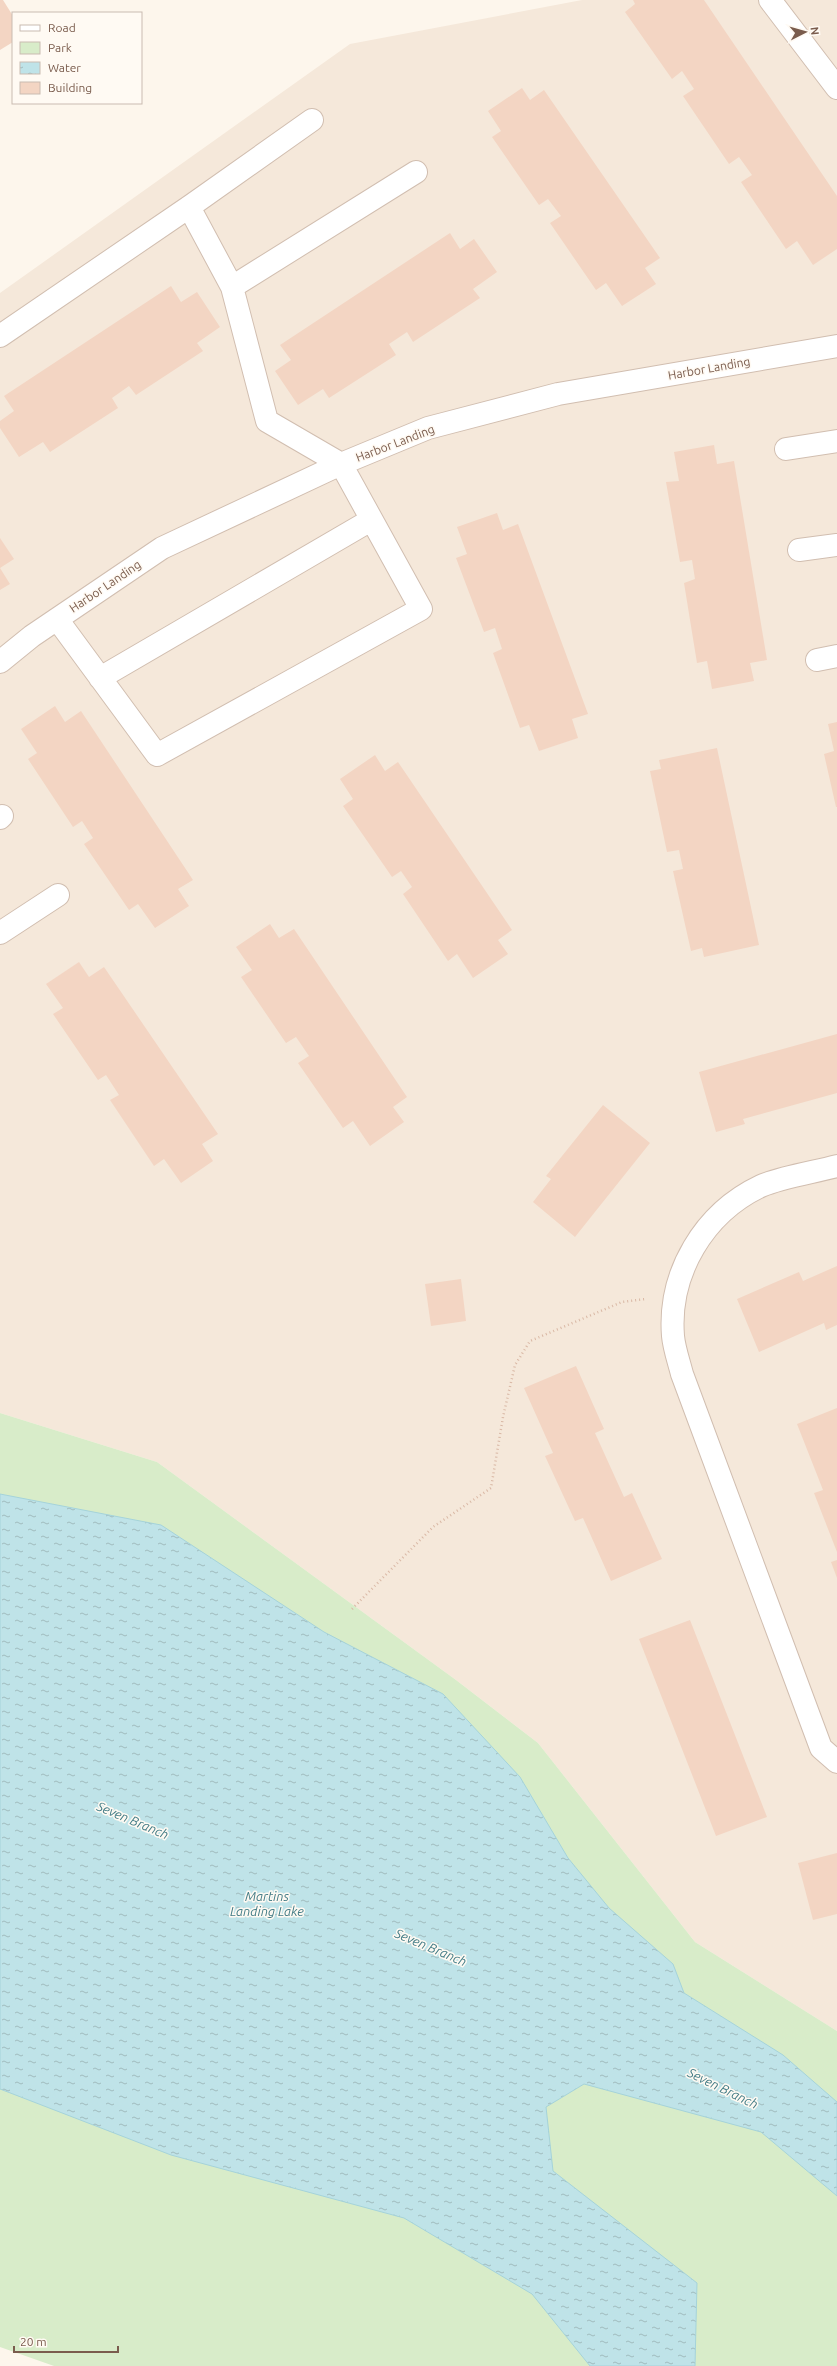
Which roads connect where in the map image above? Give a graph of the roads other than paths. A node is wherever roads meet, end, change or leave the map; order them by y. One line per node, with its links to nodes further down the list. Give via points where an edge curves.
1 (770, 0): 2 (street)
2 (837, 88)
3 (312, 120): 5 (street)
4 (416, 172): 6 (street)
5 (189, 207): 6 (street); 7 (street)
6 (232, 287): 11 (street, via 267,421)
7 (0, 336)
8 (837, 346): 11 (street, Harbor Landing, via 558,394 428,428)
9 (837, 441): 10 (street)
10 (786, 449)
11 (341, 464): 12 (street); 15 (street, Harbor Landing, via 162,548)
12 (372, 520): 17 (street); 17 (street, via 421,610 157,755)
13 (837, 545): 14 (street)
14 (799, 550)
15 (57, 619): 16 (street, Harbor Landing); 17 (street)
16 (0, 662)
17 (100, 678)
18 (58, 895): 19 (street)
19 (0, 933)
20 (837, 1166): 21 (street, via 762,1186 735,1201 710,1223 687,1258 675,1295 673,1336 682,1374 821,1748)
21 (837, 1762)

